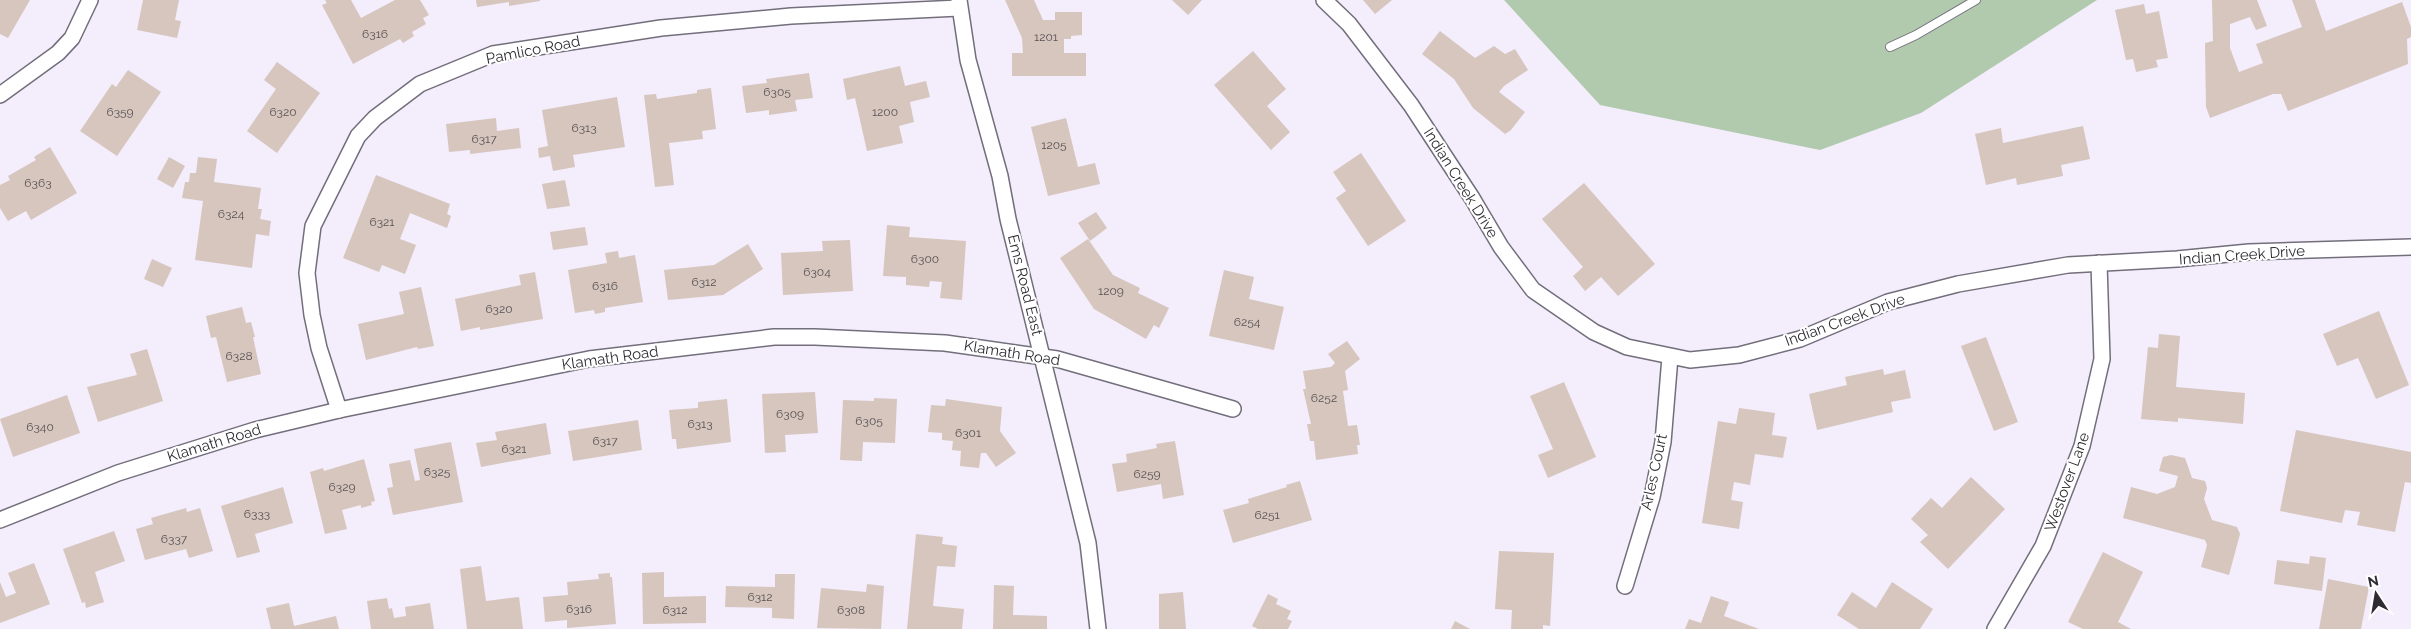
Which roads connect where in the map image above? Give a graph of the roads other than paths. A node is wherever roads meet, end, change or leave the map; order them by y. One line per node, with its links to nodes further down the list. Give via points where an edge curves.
1 (90, 0): 6 (street, via 72,38 58,53)
2 (1324, 0): 9 (street, Indian Creek Drive, via 1348,24 1411,105 1501,247 1534,290 1594,332 1627,347)
3 (1976, 0): 5 (lane, via 1916,36)
4 (959, 4): 10 (street, Ems Road East, via 968,60 1000,176); 12 (street, Pamlico Road, via 661,28 493,54 420,84 375,118 358,136 313,226 307,273 312,315)
5 (1890, 47)
6 (0, 95)
7 (2411, 247): 8 (street, Indian Creek Drive, via 2249,252)
8 (2099, 263): 9 (street, Indian Creek Drive, via 2068,265 1958,284 1914,295 1888,302 1800,339 1739,355 1690,360); 16 (street, Westover Lane, via 2102,359 2082,446 2043,546)
9 (1670, 356): 14 (street, Arles Court, via 1663,442 1652,497)
10 (1042, 357): 11 (street, Klamath Road); 12 (street, Klamath Road, via 945,343 774,337 589,359); 15 (street, Ems Road East, via 1088,543)
11 (1233, 409)
12 (339, 410): 13 (street, Klamath Road, via 255,430 118,474)
13 (0, 520)
14 (1625, 586)
15 (1098, 629)
16 (1995, 629)

